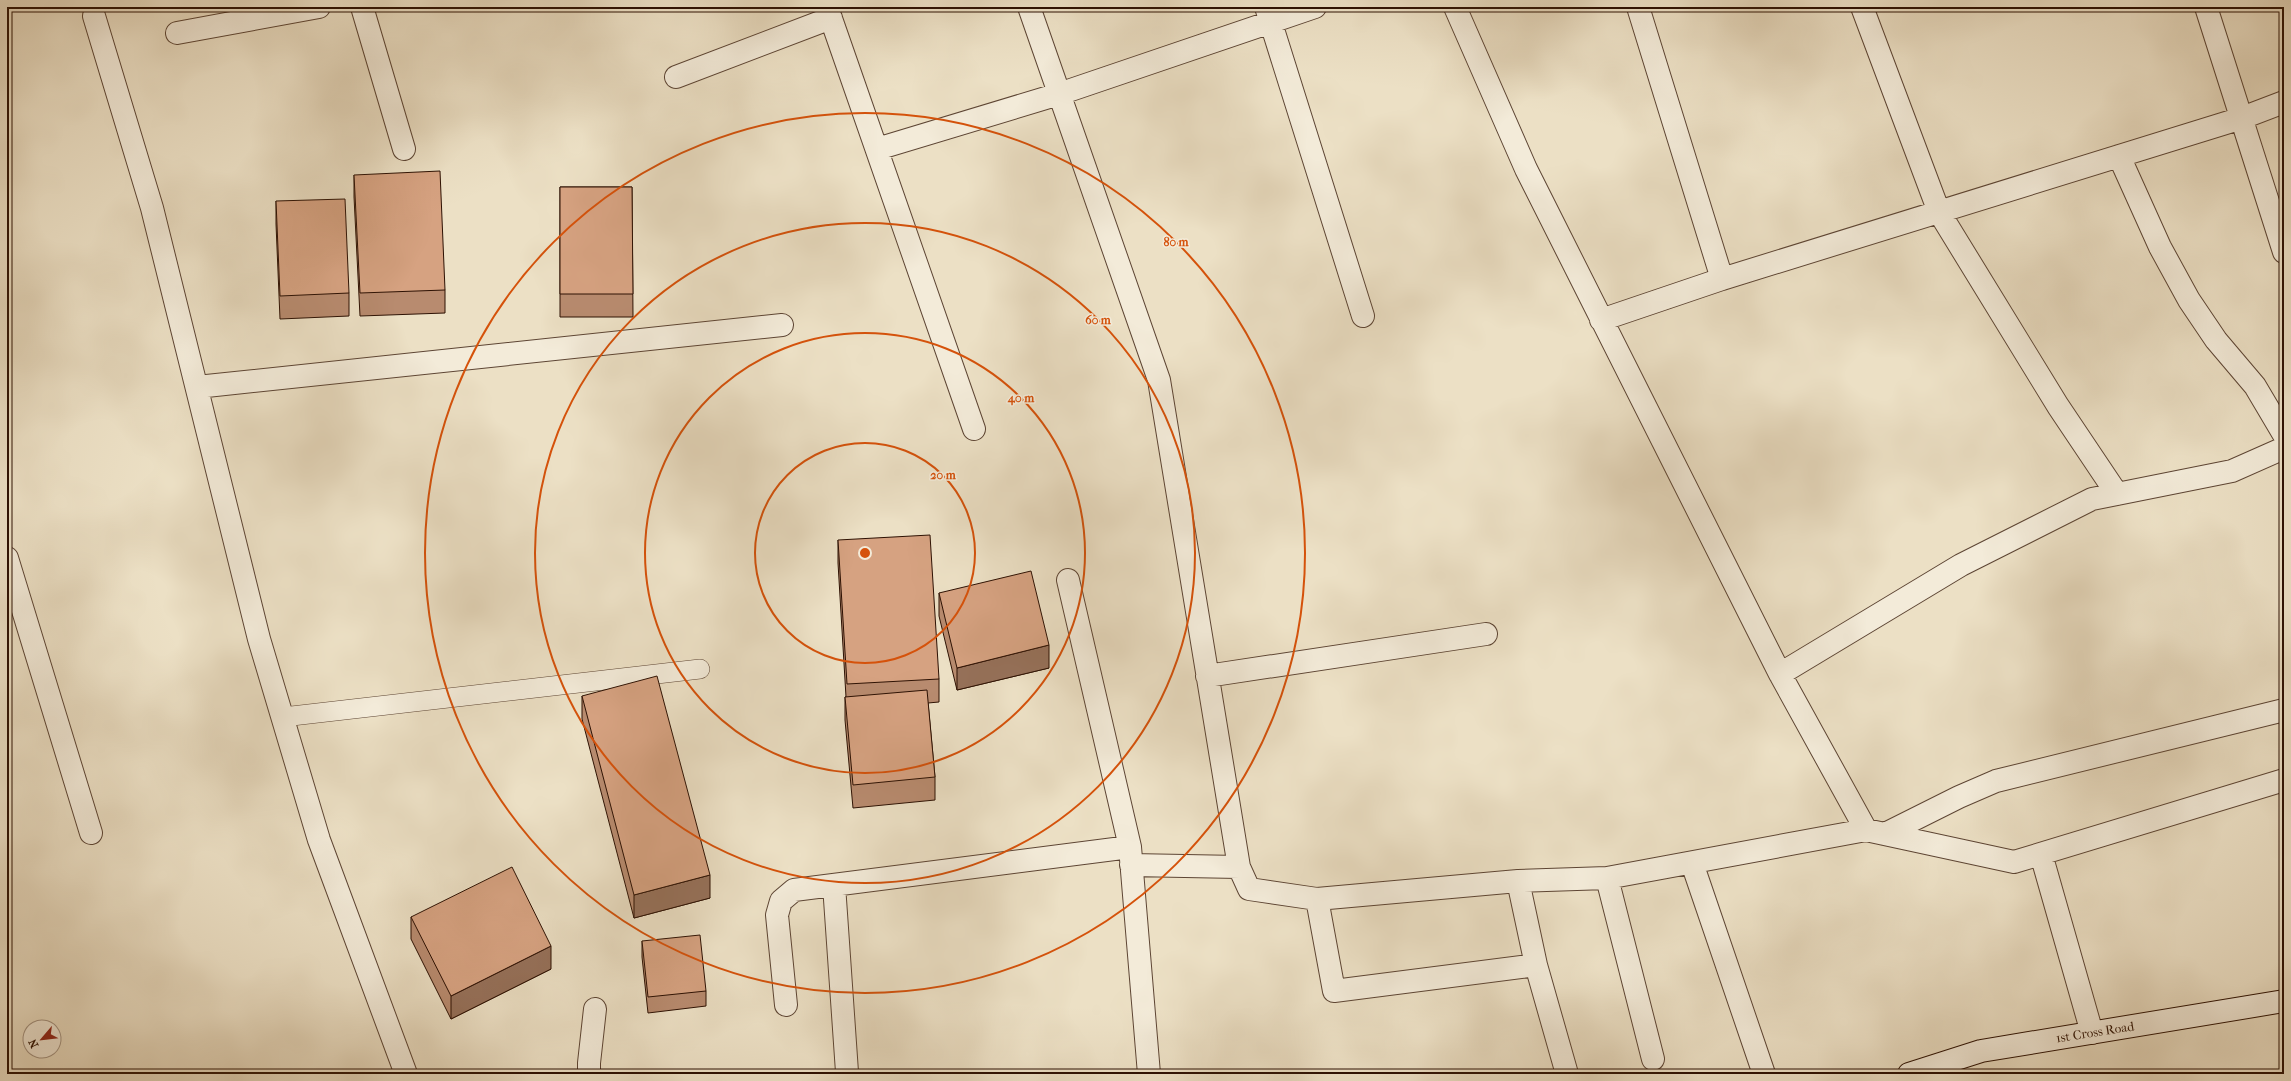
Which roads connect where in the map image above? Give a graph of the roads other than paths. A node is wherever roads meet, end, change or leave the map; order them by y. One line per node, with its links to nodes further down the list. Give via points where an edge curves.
1 (319, 7): 12 (street)
2 (362, 7): 17 (street)
3 (1028, 7): 14 (street)
4 (1315, 7): 10 (street)
5 (1455, 7): 24 (street, via 1526,169)
6 (1638, 7): 22 (street)
7 (1862, 7): 20 (street)
8 (2206, 7): 16 (street)
9 (829, 12): 13 (street); 18 (street)
10 (1269, 14): 14 (street); 23 (street)
11 (94, 16): 26 (street, via 152,208)
12 (177, 33)
13 (676, 77)
14 (1059, 94): 18 (street); 36 (street, via 1159,380)
15 (2284, 102): 16 (street)
16 (2242, 118): 19 (street); 21 (street)
17 (404, 149)
18 (877, 149): 27 (street)
19 (2119, 156): 20 (street); 28 (street, via 2160,247 2188,300 2216,340 2255,386)
20 (1939, 212): 22 (street); 30 (street, via 2058,406)
21 (2284, 252)
22 (1722, 279): 24 (street)
23 (1363, 316)
24 (1601, 320): 35 (street)
25 (782, 326): 26 (street)
26 (197, 387): 38 (street, via 259,639)
27 (974, 429)
28 (2284, 435)
29 (2284, 448): 30 (street, via 2232,471)
30 (2117, 494): 35 (street, via 2092,499 1961,565)
31 (7, 558): 41 (street)
32 (1068, 580): 43 (street)
33 (1486, 634): 36 (street)
34 (700, 669): 38 (lane)
35 (1780, 674): 40 (street)
36 (1207, 676): 45 (street)
37 (2284, 710): 40 (street, via 1996,781)
38 (283, 717): 57 (street, via 319,840)
39 (2284, 780): 42 (street)
40 (1876, 832): 42 (street, via 2014,862); 44 (street)
41 (91, 833)
42 (2041, 854): 54 (street)
43 (1131, 856): 45 (street); 48 (street); 59 (street)
44 (1692, 863): 46 (street); 61 (street)
45 (1239, 867): 49 (street, via 1249,889)
46 (1607, 878): 47 (street); 55 (street)
47 (1518, 881): 49 (street); 50 (street)
48 (834, 885): 52 (street, via 794,890 781,901 777,915); 56 (street)
49 (1317, 899): 50 (street, via 1334,991)
50 (1536, 965): 60 (street)
51 (2284, 1001): 54 (street, 1st Cross Road)
52 (786, 1005)
53 (596, 1008): 58 (street, via 588,1063)
54 (2092, 1033): 62 (street, 1st Cross Road, via 1981,1051)
55 (1653, 1059)
56 (847, 1072)
57 (406, 1074)
58 (589, 1074)
59 (1149, 1074)
60 (1567, 1074)
61 (1764, 1074)
62 (1909, 1074)

